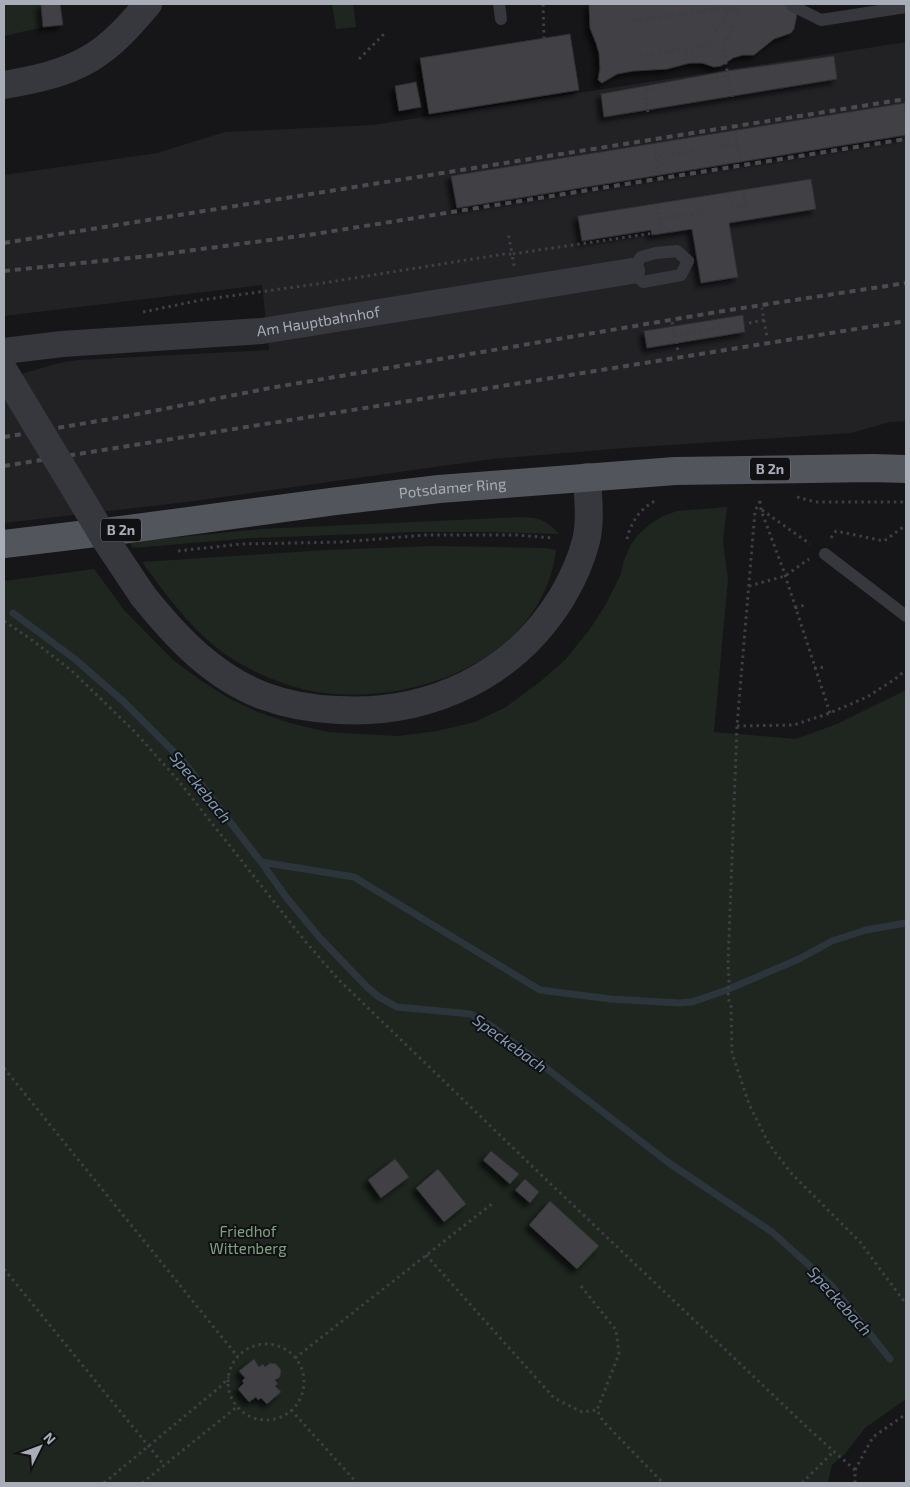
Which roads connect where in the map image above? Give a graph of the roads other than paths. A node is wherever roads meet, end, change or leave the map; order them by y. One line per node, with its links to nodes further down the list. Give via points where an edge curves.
1 (148, 4): 6 (street, via 115,40 89,59 53,74)
2 (498, 4): 5 (lane)
3 (791, 4): 4 (lane, via 821,20)
4 (906, 8)
5 (501, 19)
6 (4, 85)
7 (632, 271): 8 (street, Am Hauptbahnhof, via 262,331)
8 (4, 351)
9 (4, 370): 11 (street, bridge, via 107,542 143,596 175,634 215,670 239,685 290,705 347,710 404,706 457,690 489,673 523,646 546,620 568,587 586,540 589,512)
10 (906, 469): 11 (main road, Potsdamer Ring / B 2n, via 750,469)
11 (587, 477): 12 (main road, Potsdamer Ring / B 2n, via 366,497)
12 (4, 544)
13 (818, 553): 14 (lane)
14 (906, 616)

